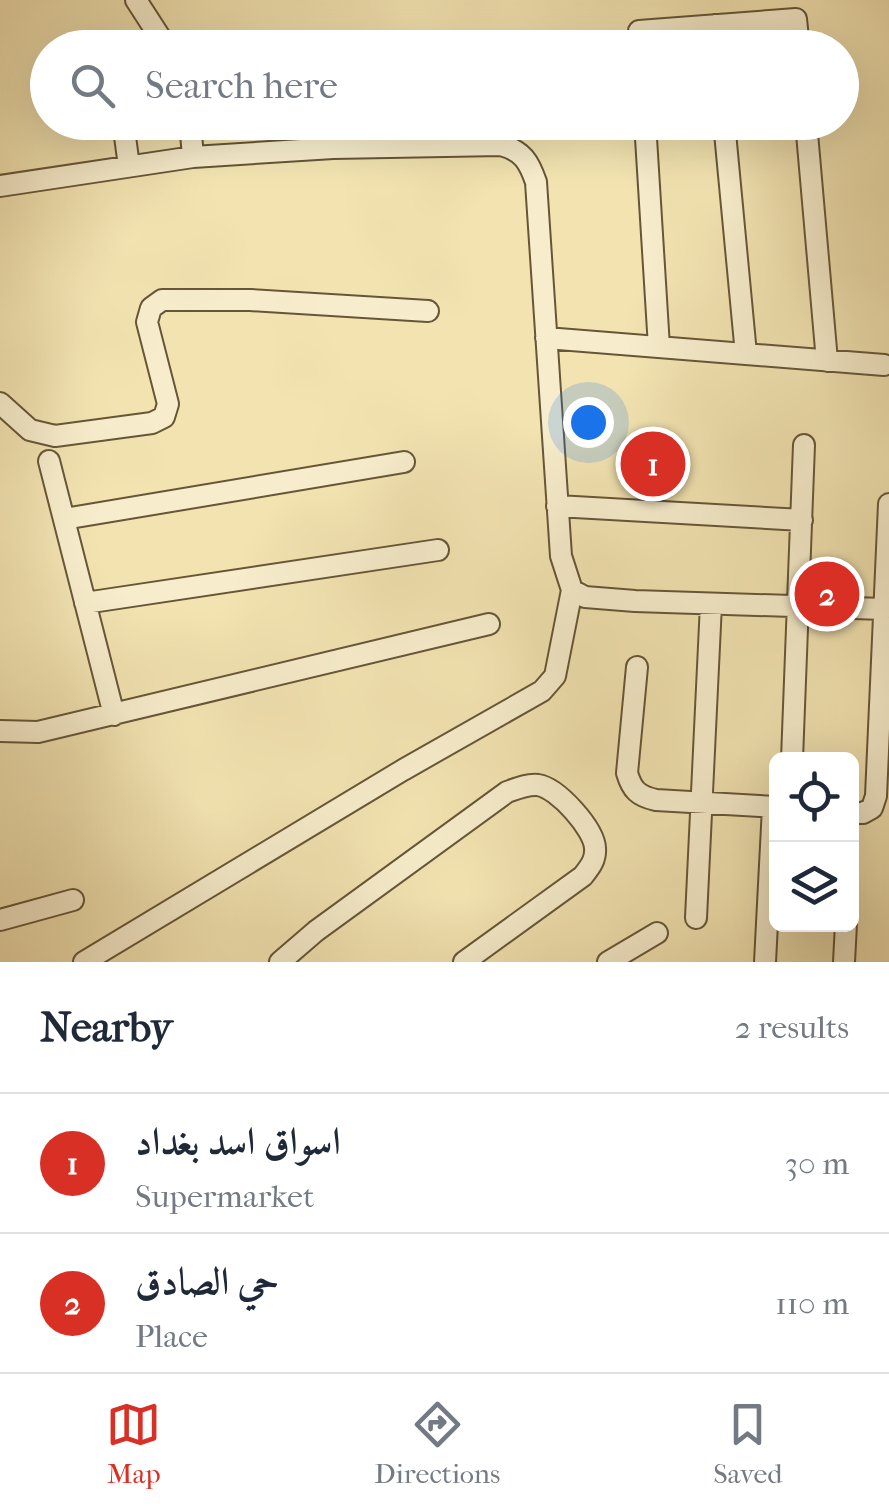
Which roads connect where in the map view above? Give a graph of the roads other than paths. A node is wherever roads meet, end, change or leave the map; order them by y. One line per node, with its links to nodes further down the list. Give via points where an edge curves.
1 (136, 0): 3 (street)
2 (715, 25): 4 (street); 5 (street); 6 (street, via 796,20)
3 (155, 30)
4 (652, 30)
5 (715, 30)
6 (797, 30)
7 (125, 140): 13 (street)
8 (192, 140): 12 (street)
9 (645, 140): 17 (street)
10 (726, 140): 18 (street)
11 (808, 140): 19 (street)
12 (193, 157): 13 (street); 16 (street, via 333,148 518,150 536,182)
13 (129, 166): 14 (street)
14 (0, 186)
15 (428, 310): 21 (street, via 162,300 147,322 168,404 164,417 55,436 30,430)
16 (546, 338): 17 (street); 26 (street)
17 (659, 347): 18 (street)
18 (746, 354): 19 (street)
19 (827, 361): 20 (street)
20 (884, 366)
21 (0, 403)
22 (804, 444): 28 (street)
23 (49, 460): 27 (street)
24 (404, 462): 27 (street)
25 (889, 504): 34 (street)
26 (557, 506): 28 (street); 30 (street, via 560,556)
27 (64, 519): 31 (street)
28 (802, 520): 33 (street)
29 (438, 550): 31 (street)
30 (572, 590): 32 (street, via 585,597); 49 (street, via 555,676 542,691)
31 (85, 602): 37 (street)
32 (711, 604): 33 (street); 40 (street)
33 (800, 607): 34 (street); 39 (street)
34 (884, 609): 42 (street, via 876,796 872,808)
35 (488, 624): 37 (street)
36 (636, 666): 40 (street, via 631,786 641,797)
37 (114, 714): 38 (street, via 38,732)
38 (0, 730)
39 (792, 752)
40 (702, 803): 41 (street); 45 (street)
41 (769, 807)
42 (859, 813)
43 (772, 842): 53 (street)
44 (73, 900): 46 (street)
45 (696, 918)
46 (0, 920)
47 (657, 933): 52 (street)
48 (845, 944): 54 (street)
49 (84, 962)
50 (280, 962): 51 (street, via 507,792 526,785 557,792 592,835 594,862)
51 (464, 962)
52 (608, 962)
53 (766, 962)
54 (860, 962)

